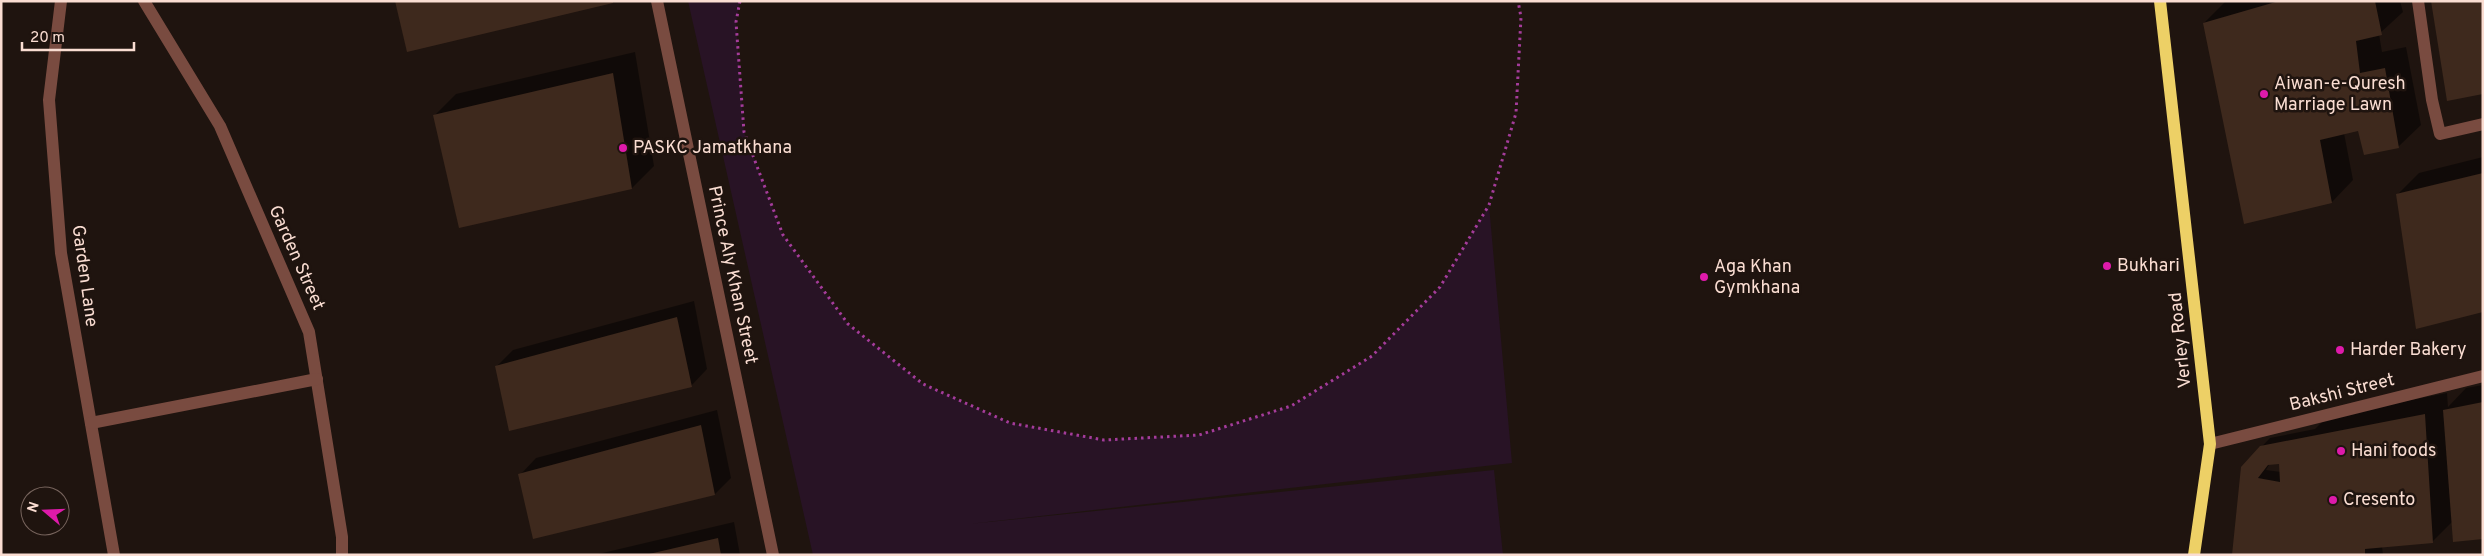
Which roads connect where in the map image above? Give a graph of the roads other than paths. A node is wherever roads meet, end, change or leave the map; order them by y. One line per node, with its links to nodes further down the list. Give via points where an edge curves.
1 (62, 1): 9 (street, Garden Lane, via 48,100 61,253)
2 (144, 1): 8 (street, Garden Street, via 220,126 309,332)
3 (657, 1): 13 (street, Prince Aly Khan Street)
4 (2160, 1): 10 (main road, Verley Road)
5 (2418, 1): 6 (street, via 2440,134)
6 (2483, 124)
7 (2483, 376): 10 (street, Bakshi Street)
8 (317, 379): 9 (street); 12 (street, Garden Street, via 342,537)
9 (90, 423): 11 (street, Garden Lane)
10 (2210, 444): 14 (main road, Verley Road)
11 (114, 555)
12 (342, 555)
13 (773, 555)
14 (2194, 555)

